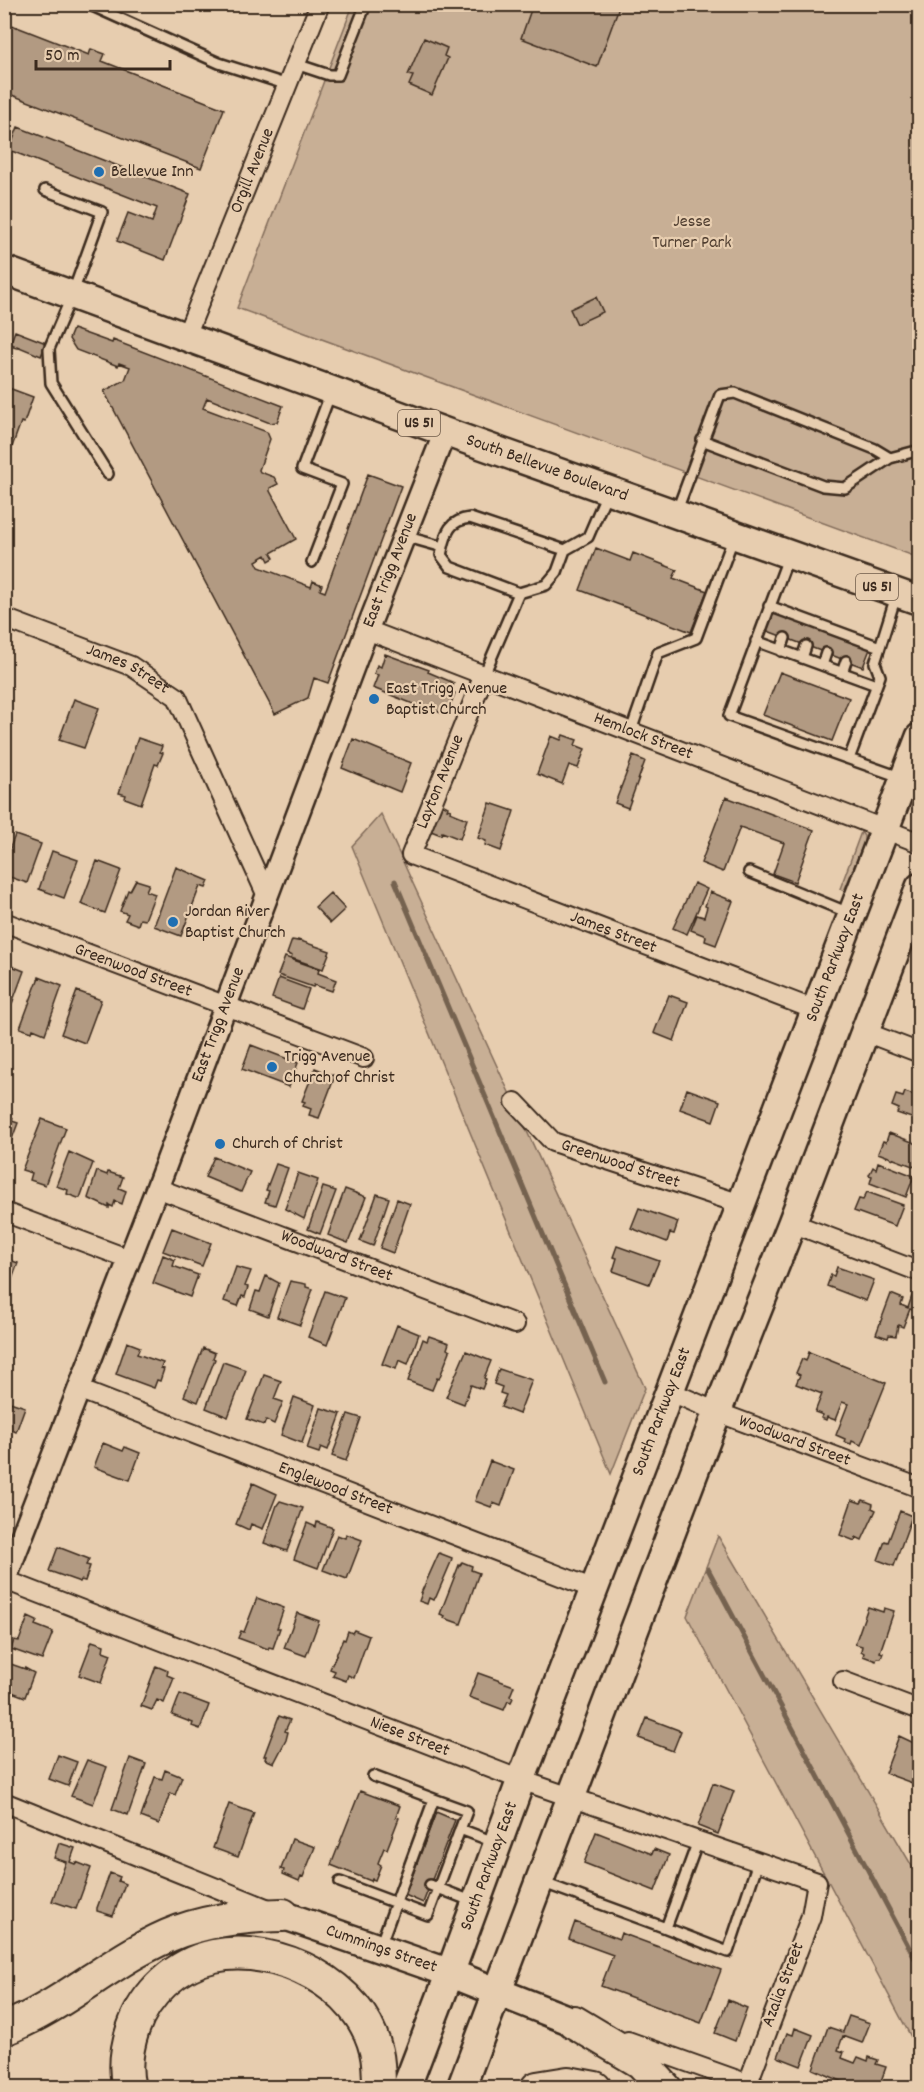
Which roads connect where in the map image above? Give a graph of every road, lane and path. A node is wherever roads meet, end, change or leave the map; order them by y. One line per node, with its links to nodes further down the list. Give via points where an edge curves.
1 (88, 4): 5 (lane, via 219,63)
2 (320, 4): 4 (street, Orgill Avenue)
3 (366, 4): 4 (lane, via 338,75)
4 (296, 64): 5 (street, Orgill Avenue)
5 (288, 85): 9 (street, Orgill Avenue)
6 (45, 190): 8 (lane, via 102,212)
7 (4, 270): 8 (main road, South Bellevue Boulevard / US 51)
8 (72, 295): 9 (main road, South Bellevue Boulevard / US 51); 15 (lane, via 49,349 51,383)
9 (186, 336): 10 (main road, South Bellevue Boulevard / US 51)
10 (332, 390): 11 (main road, South Bellevue Boulevard / US 51); 23 (lane, via 302,469 342,484)
11 (444, 432): 16 (main road, South Bellevue Boulevard / US 51); 18 (street, East Trigg Avenue)
12 (702, 440): 14 (lane, via 823,486 845,488); 14 (lane, via 720,395 735,393); 17 (lane)
13 (920, 450): 14 (lane)
14 (890, 458)
15 (108, 474)
16 (608, 491): 17 (main road, South Bellevue Boulevard / US 51); 21 (lane, via 588,537)
17 (675, 515): 19 (main road, South Bellevue Boulevard / US 51)
18 (404, 536): 20 (lane); 28 (street, East Trigg Avenue)
19 (734, 536): 22 (main road, South Bellevue Boulevard / US 51); 41 (lane, via 696,638 658,653)
20 (443, 547): 21 (lane, via 447,530 460,519 470,518); 24 (lane, via 441,555 450,567)
21 (565, 550): 24 (lane, via 557,572 546,585)
22 (789, 556): 25 (main road, South Bellevue Boulevard / US 51); 26 (lane)
23 (312, 562)
24 (519, 593): 39 (lane)
25 (908, 598): 32 (lane)
26 (769, 606): 30 (lane); 32 (lane)
27 (4, 618): 50 (street, James Street, via 131,666 177,697)
28 (367, 630): 39 (street, Hemlock Street); 50 (street, East Trigg Avenue)
29 (785, 638): 33 (lane)
30 (756, 641): 33 (lane); 43 (lane, via 729,716)
31 (806, 646): 35 (lane)
32 (880, 647): 40 (lane, via 875,663 880,676)
33 (781, 651): 35 (lane)
34 (826, 653): 37 (lane)
35 (802, 658): 37 (lane)
36 (846, 661): 38 (lane)
37 (822, 666): 38 (lane)
38 (842, 673): 40 (lane)
39 (484, 675): 41 (street, Hemlock Street); 47 (street, Layton Avenue)
40 (876, 685): 43 (lane)
41 (630, 731): 45 (street, Hemlock Street)
42 (920, 736): 44 (main road, South Parkway East)
43 (849, 759): 44 (lane)
44 (903, 779): 45 (main road, South Parkway East)
45 (884, 828): 46 (street, Hemlock Street); 51 (main road, South Parkway East)
46 (920, 843)
47 (411, 855): 54 (street, James Street)
48 (749, 872): 51 (lane)
49 (920, 887): 55 (main road)
50 (267, 896): 53 (street, East Trigg Avenue)
51 (852, 914): 54 (main road, South Parkway East)
52 (4, 922): 53 (street, Greenwood Street)
53 (226, 1006): 57 (street, Greenwood Street); 59 (street, East Trigg Avenue)
54 (815, 1010): 60 (main road, South Parkway East)
55 (865, 1032): 56 (street); 62 (main road)
56 (920, 1053)
57 (364, 1059)
58 (515, 1102): 60 (street, Greenwood Street, via 553,1142)
59 (157, 1188): 63 (street, East Trigg Avenue); 65 (street, Woodward Street)
60 (741, 1204): 67 (main road, South Parkway East)
61 (4, 1212): 63 (street)
62 (792, 1223): 64 (street); 68 (main road)
63 (129, 1259): 66 (street, East Trigg Avenue)
64 (920, 1272)
65 (515, 1324)
66 (78, 1389): 70 (street, East Trigg Avenue); 71 (street, Englewood Street)
67 (669, 1391): 68 (street, Woodward Street); 71 (main road, South Parkway East)
68 (717, 1412): 69 (street, Woodward Street); 76 (main road)
69 (920, 1488)
70 (5, 1581): 75 (street, Niese Street)
71 (594, 1589): 75 (main road, South Parkway East)
72 (843, 1681): 73 (street)
73 (920, 1710)
74 (372, 1776): 77 (lane)
75 (521, 1780): 76 (street, Niese Street); 81 (main road, South Parkway East)
76 (570, 1798): 80 (street, Niese Street); 83 (main road)
77 (434, 1799): 79 (lane, via 467,1811); 88 (lane, via 425,1834)
78 (4, 1802): 89 (street, Cummings Street)
79 (460, 1829): 81 (lane); 86 (lane)
80 (699, 1841): 82 (street, Niese Street); 90 (lane)
81 (498, 1843): 87 (main road, South Parkway East)
82 (758, 1862): 85 (street, Niese Street); 90 (lane, via 728,1952)
83 (539, 1881): 90 (lane); 93 (main road)
84 (340, 1882): 88 (lane)
85 (817, 1882): 96 (street, Azalia Street, via 811,1916)
86 (434, 1886): 87 (lane); 88 (lane, via 428,1915)
87 (477, 1902): 92 (main road, South Parkway East)
88 (395, 1904): 91 (lane)
89 (283, 1916): 91 (main road, Cummings Street); 95 (highway, via 242,1916 179,1932)
90 (666, 1928)
91 (379, 1948): 92 (main road, Cummings Street)
92 (450, 1973): 93 (main road, Cummings Street); 99 (main road, South Parkway East)
93 (497, 1991): 94 (main road, Cummings Street); 100 (main road)
94 (574, 2022): 96 (street, Cummings Street); 103 (highway, via 642,2062)
95 (4, 2029)
96 (751, 2086)
97 (129, 2088): 98 (highway, via 127,2068 132,2034 137,2018 156,1990 197,1963 238,1955 300,1967 343,1996 360,2016 373,2041)
98 (379, 2088)
99 (406, 2088)
100 (461, 2088)
101 (537, 2088): 102 (highway, via 568,2083)
102 (595, 2088)
103 (665, 2088)

